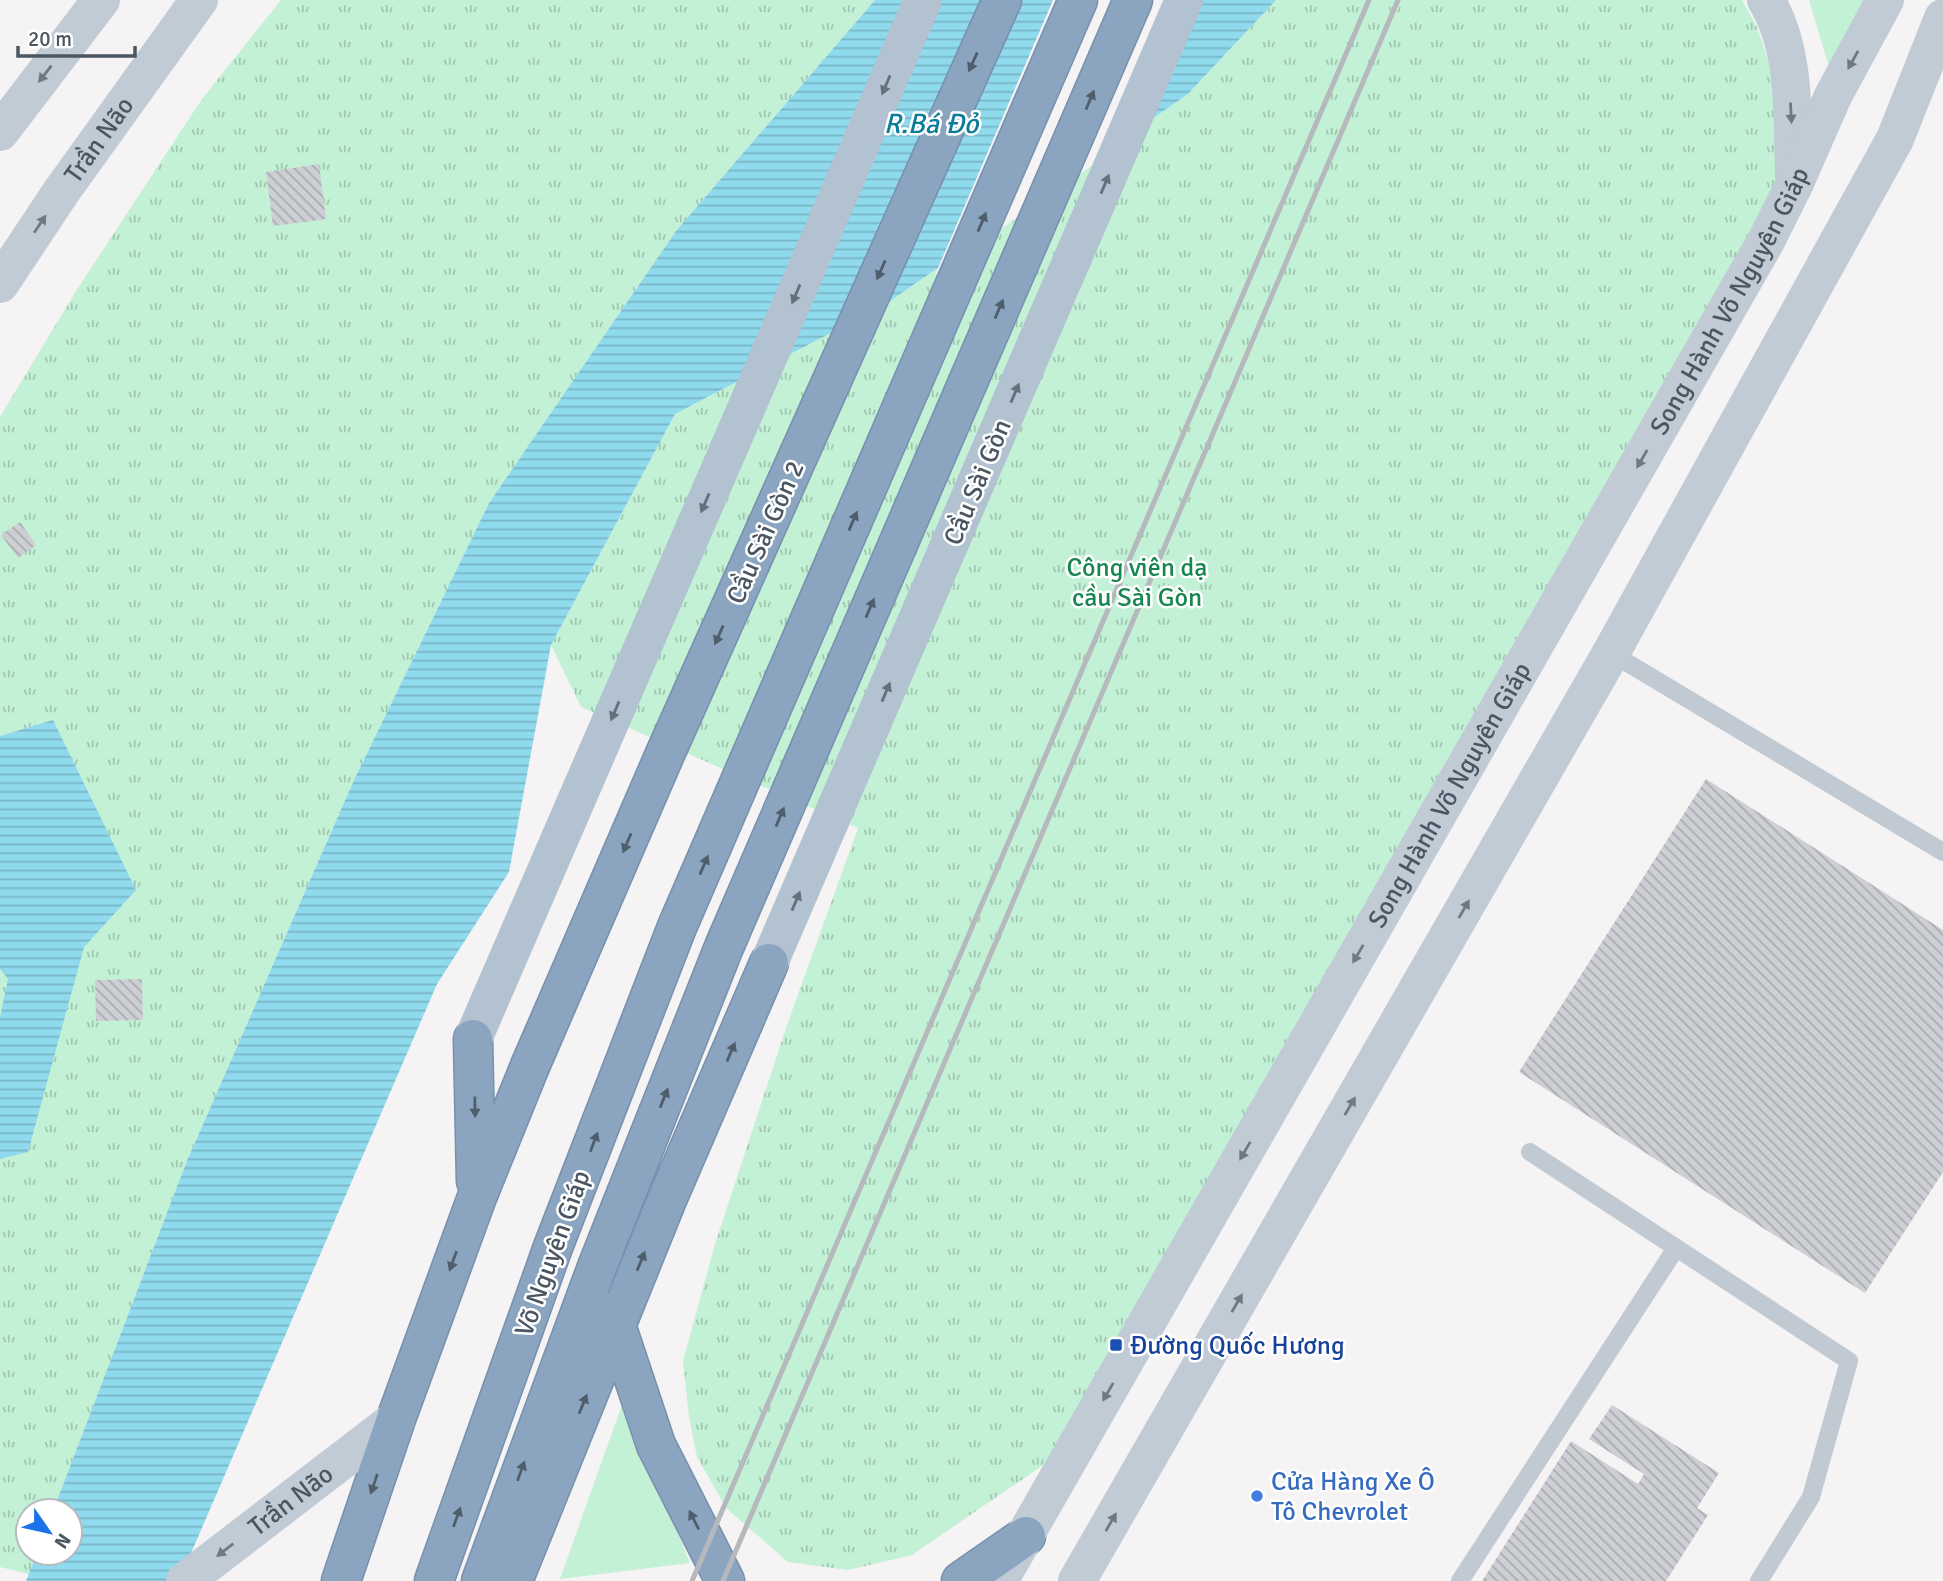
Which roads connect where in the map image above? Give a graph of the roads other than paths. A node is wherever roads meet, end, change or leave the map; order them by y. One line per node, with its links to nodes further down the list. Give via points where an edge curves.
1 (101, 0): 12 (main road, one-way to 12)
2 (199, 0): 15 (main road, Trần Não, one-way to 2)
3 (923, 0): 20 (main road, one-way to 20)
4 (1002, 0): 22 (highway, Cầu Sài Gòn 2, one-way to 22, via 665,754)
5 (1077, 0): 30 (highway, Võ Nguyên Giáp, one-way to 5, via 553,1247 677,927)
6 (1133, 0): 18 (highway, Cầu Sài Gòn, one-way to 6)
7 (1184, 0): 19 (main road, Cầu Sài Gòn, one-way to 7)
8 (1766, 0): 14 (main road, one-way to 14, via 1787,58)
9 (1885, 0): 14 (main road, Song Hành Võ Nguyên Giáp, one-way to 14, via 1833,96)
10 (1943, 18): 13 (main road)
11 (1943, 84): 13 (main road)
12 (0, 132)
13 (1895, 139): 16 (main road)
14 (1794, 185): 27 (main road, Song Hành Võ Nguyên Giáp, one-way to 27, via 1766,242)
15 (1, 281)
16 (1611, 653): 17 (lane); 36 (main road, one-way to 16)
17 (1943, 852)
18 (724, 947): 24 (highway, Võ Nguyên Giáp, one-way to 18)
19 (769, 963): 25 (highway, one-way to 19)
20 (473, 1039): 22 (highway, one-way to 22)
21 (1530, 1152): 23 (lane)
22 (477, 1197): 26 (highway, one-way to 26)
23 (1676, 1248): 37 (lane); 38 (lane, via 1849,1361 1811,1497)
24 (597, 1267): 25 (highway); 31 (highway, Võ Nguyên Giáp, one-way to 24)
25 (616, 1325): 32 (highway, one-way to 25); 33 (highway, one-way to 25, via 656,1445)
26 (396, 1419): 28 (main road, Trần Não, one-way to 28); 29 (highway, one-way to 29)
27 (1026, 1536): 34 (highway); 35 (main road, Song Hành Võ Nguyên Giáp)
28 (185, 1581)
29 (341, 1581)
30 (434, 1581)
31 (481, 1581)
32 (513, 1581)
33 (725, 1581)
34 (961, 1581)
35 (999, 1581)
36 (1077, 1581)
37 (1460, 1581)
38 (1759, 1581)

